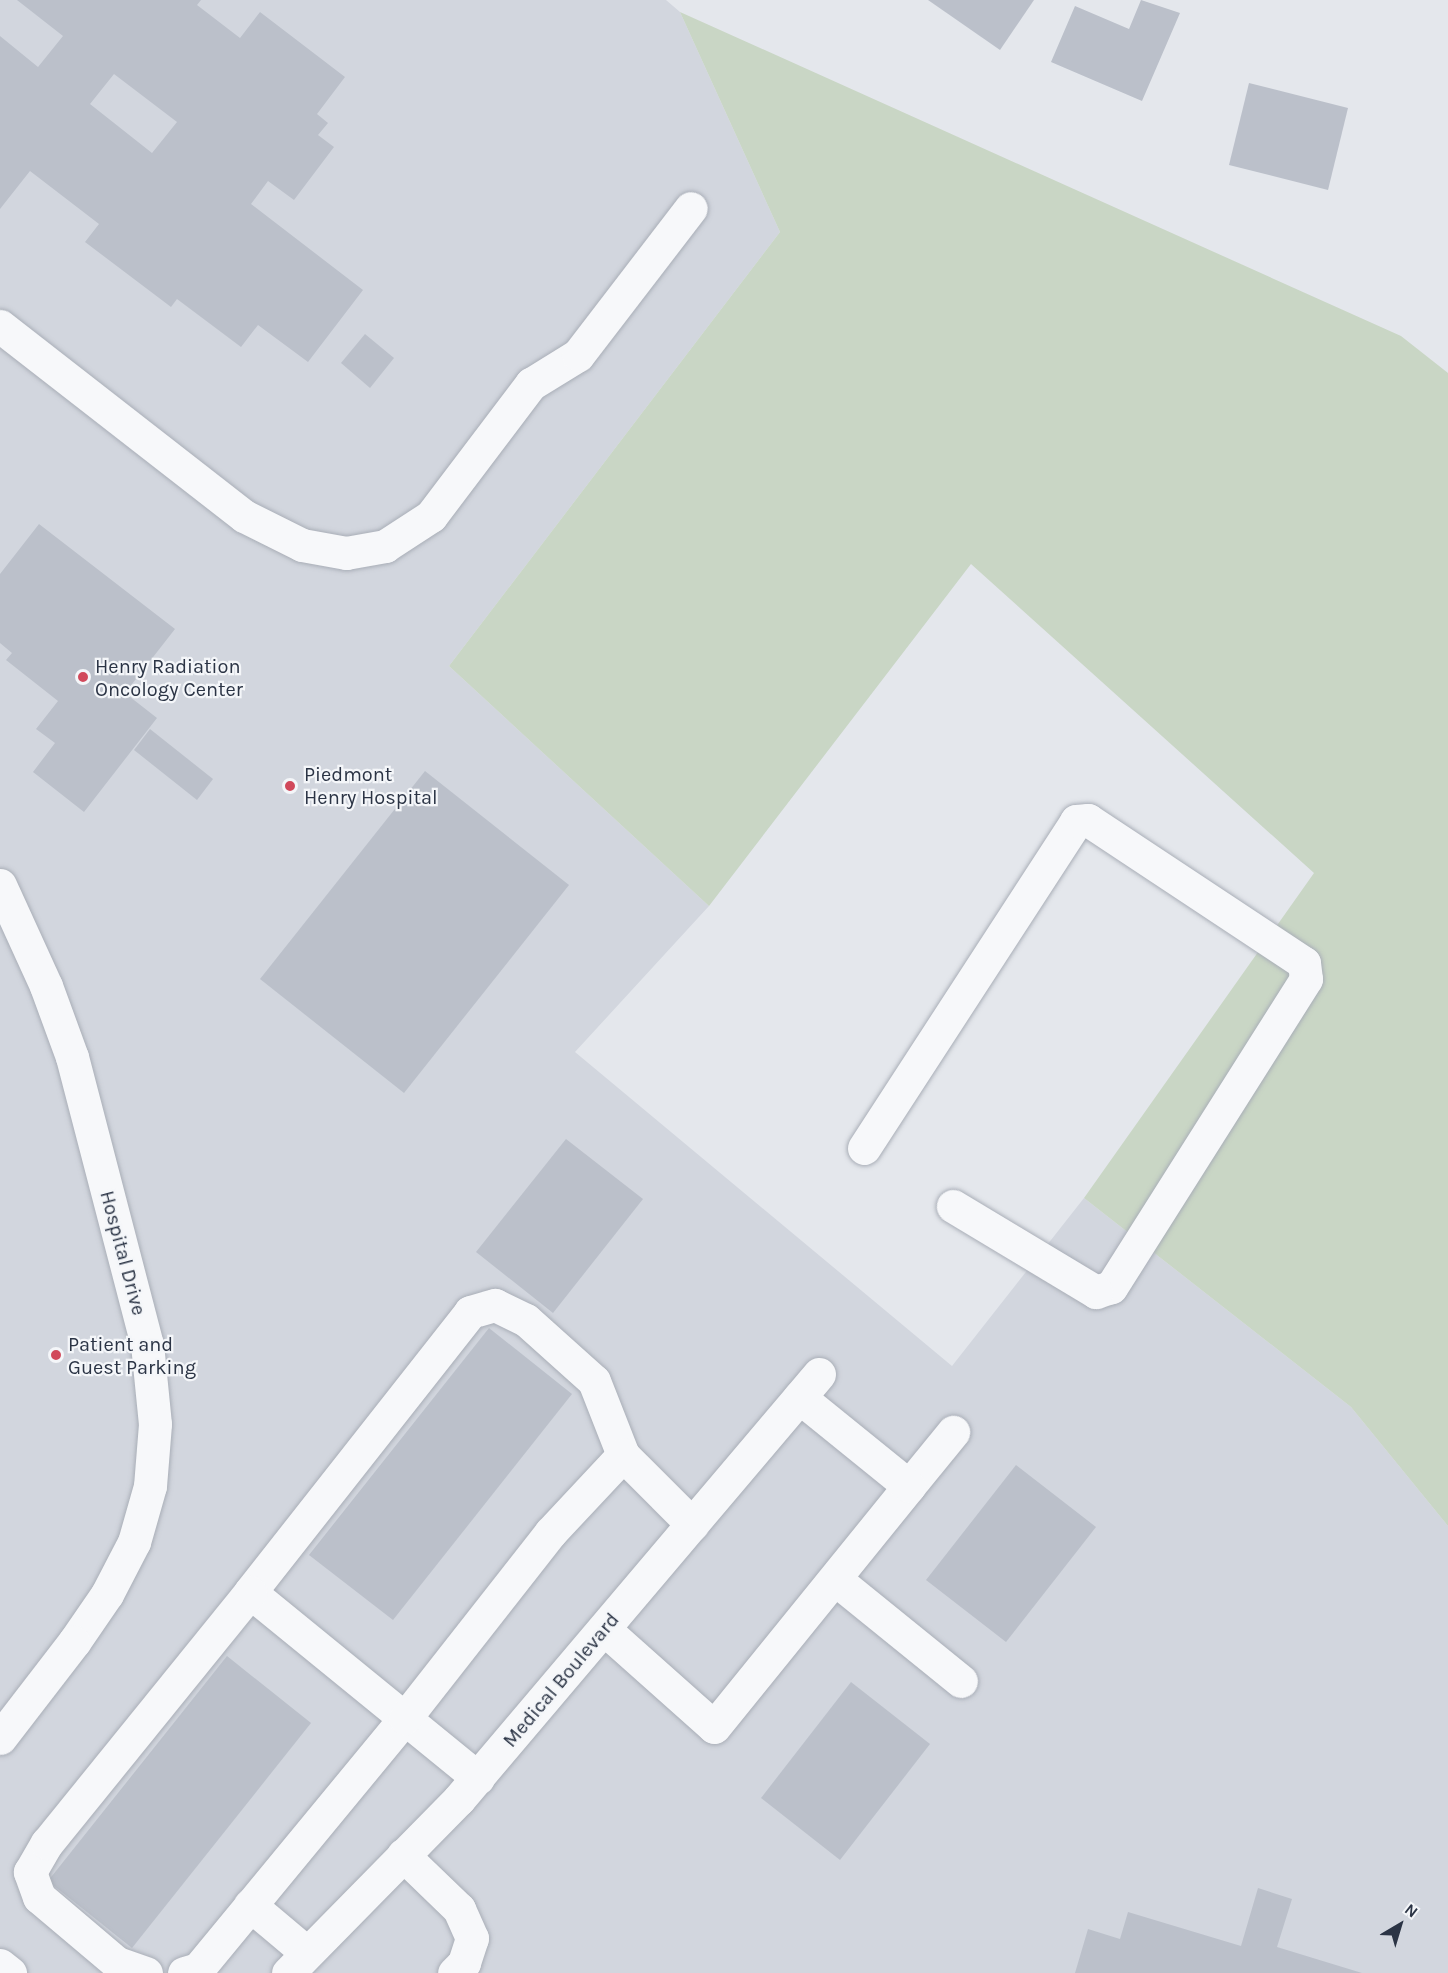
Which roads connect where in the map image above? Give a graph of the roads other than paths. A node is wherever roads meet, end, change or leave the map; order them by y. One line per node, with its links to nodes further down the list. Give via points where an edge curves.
1 (692, 208): 2 (street, via 578,355 531,384 431,516 385,546 346,553 302,545 244,516)
2 (0, 326)
3 (1, 891): 15 (street, Hospital Drive, via 46,986 72,1058 147,1344 155,1424 150,1486 134,1542 80,1632)
4 (864, 1148): 5 (street, via 1076,821 1088,820 1304,963 1306,979 1111,1287 1096,1292)
5 (953, 1206)
6 (953, 1432): 8 (street)
7 (623, 1455): 9 (street); 11 (street, via 594,1381 526,1320 495,1305 470,1312); 14 (street, via 550,1533)
8 (909, 1485): 9 (street, Medical Boulevard, via 809,1385); 10 (street)
9 (692, 1524): 12 (street, Medical Boulevard)
10 (835, 1580): 12 (street, via 714,1727); 13 (street)
11 (250, 1592): 14 (street); 22 (street, via 47,1842 30,1872 39,1897 117,1963)
12 (604, 1629): 16 (street, Medical Boulevard)
13 (961, 1681)
14 (405, 1718): 16 (street); 18 (street)
15 (0, 1738)
16 (478, 1778): 17 (street, Medical Boulevard)
17 (403, 1855): 19 (street, Medical Boulevard); 24 (street, via 459,1909 472,1938 464,1963)
18 (250, 1905): 19 (street); 23 (street, via 198,1969)
19 (297, 1963)
20 (0, 1965): 21 (street)
21 (10, 1973)
22 (146, 1973)
23 (184, 1973)
24 (454, 1973)

